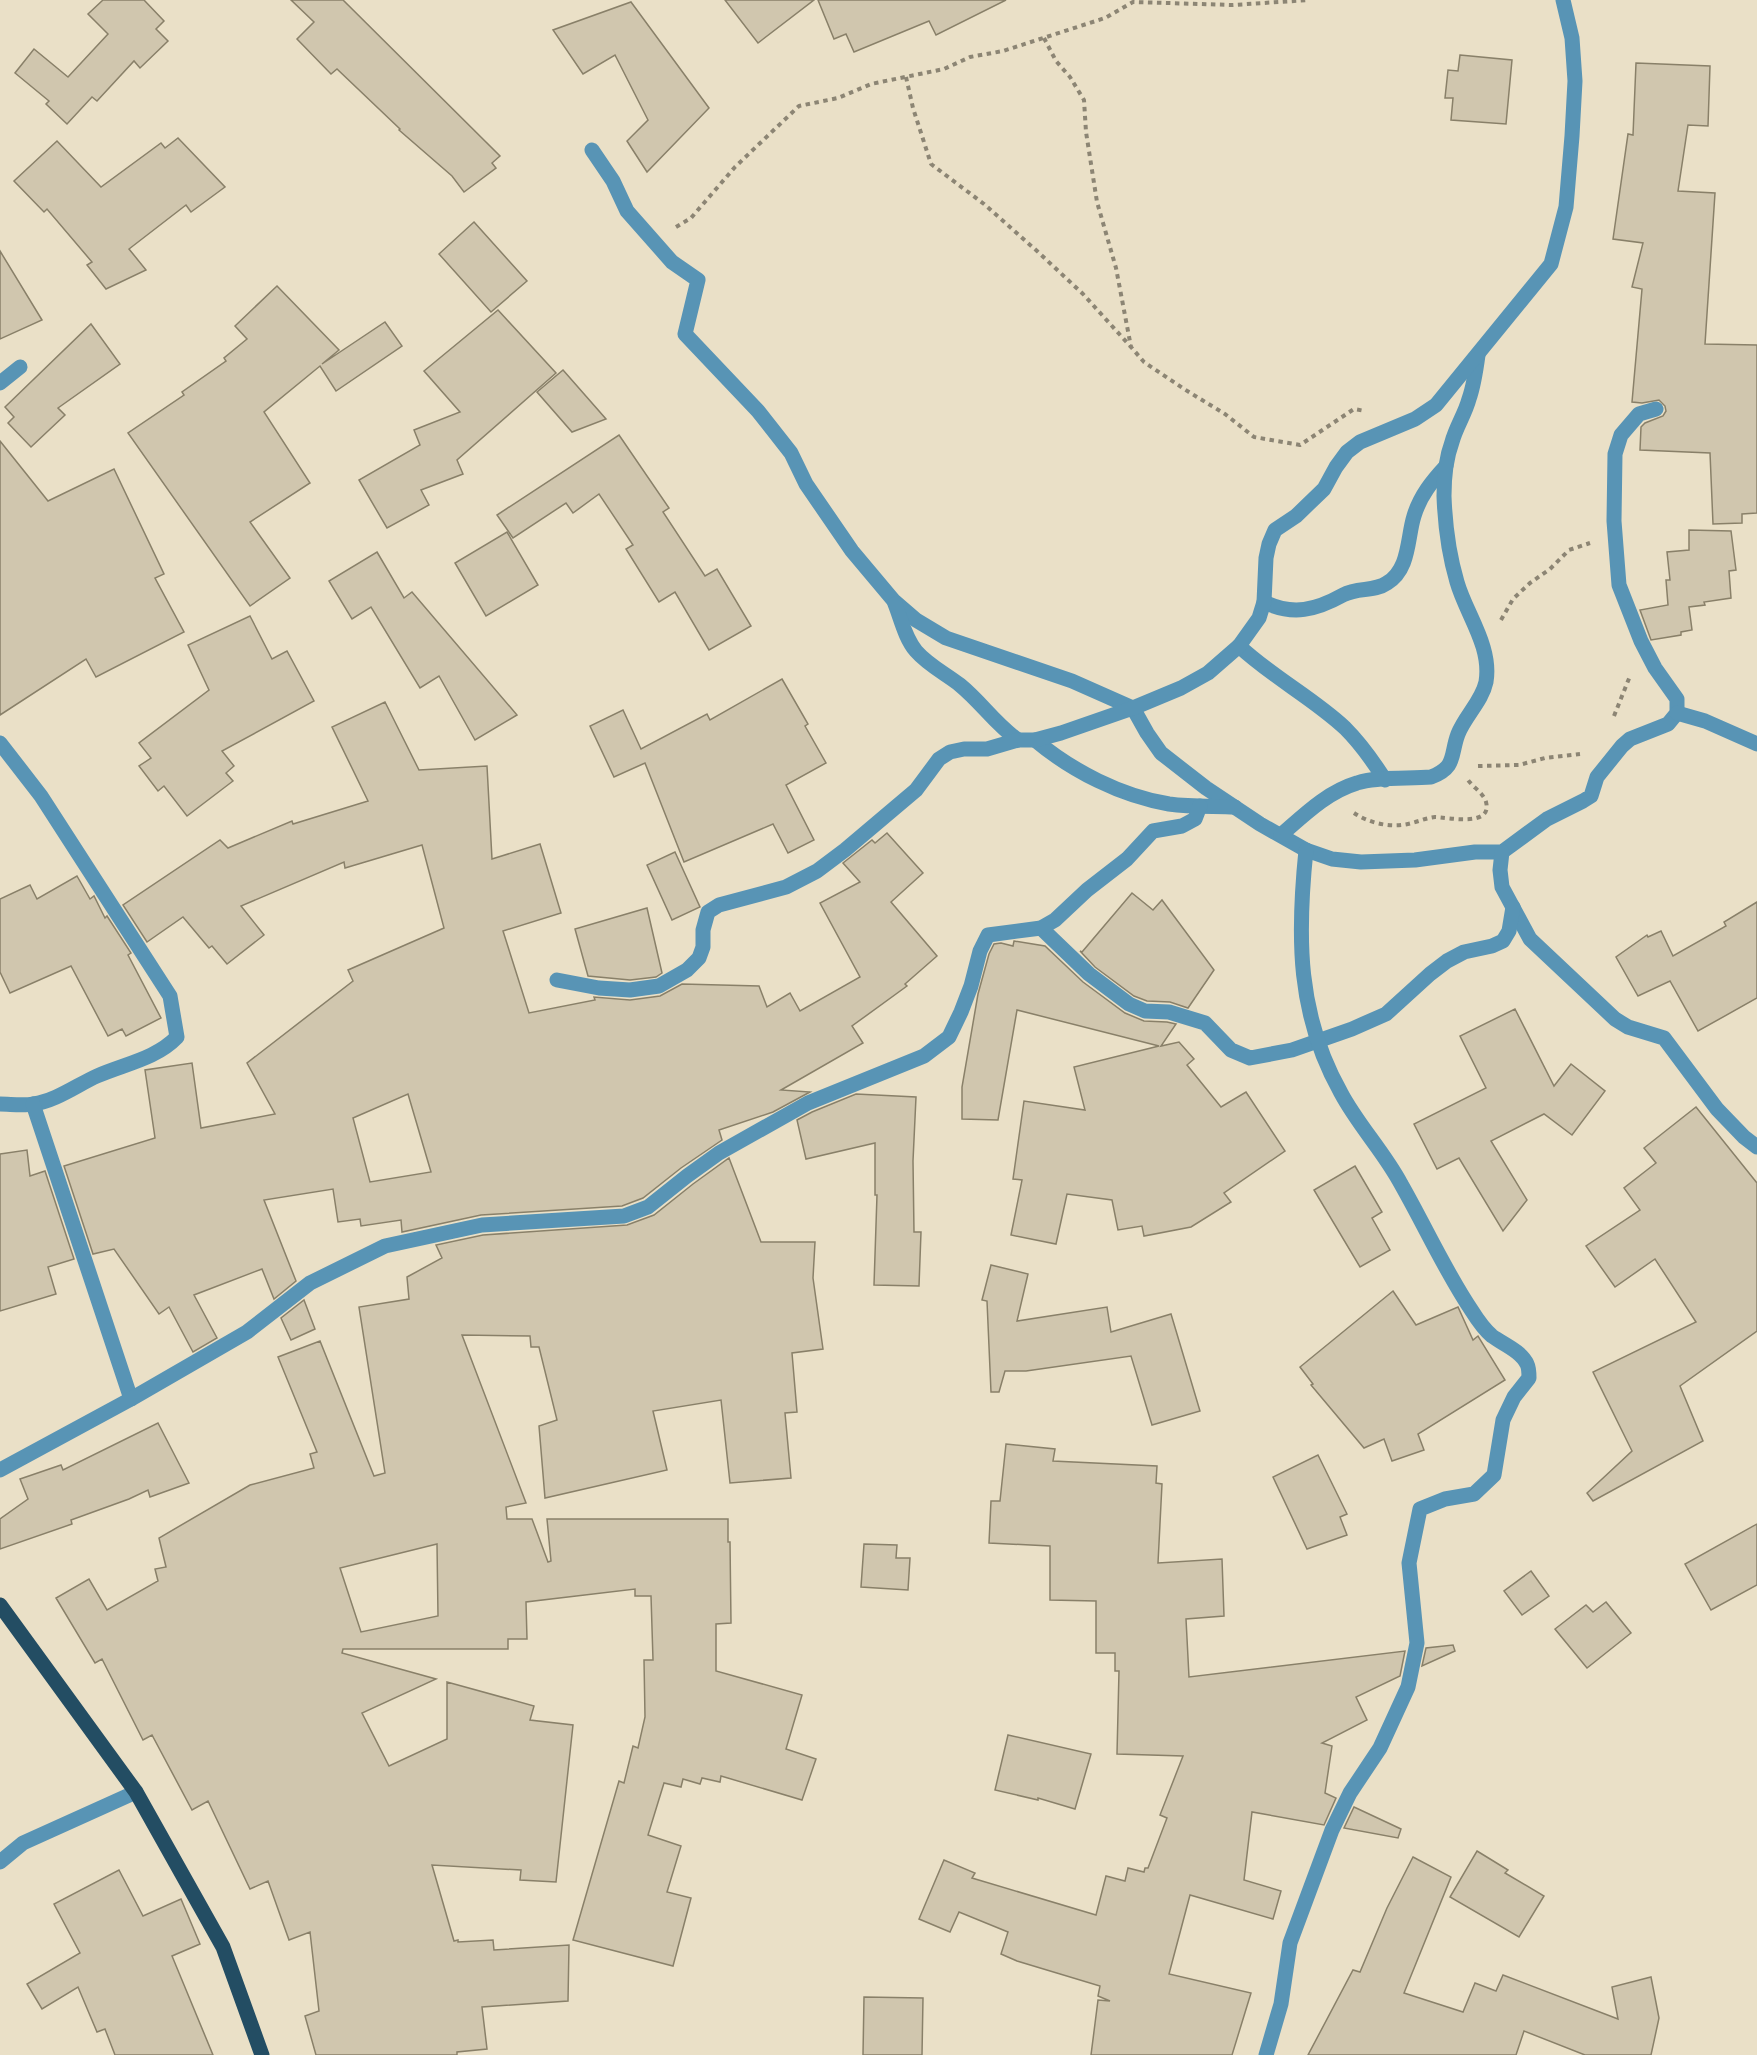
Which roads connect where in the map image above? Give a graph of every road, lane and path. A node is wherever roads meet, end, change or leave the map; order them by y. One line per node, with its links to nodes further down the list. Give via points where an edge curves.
1 (1309, 0): 3 (path, via 1233,5 1133,2 1105,18)
2 (1563, 0): 8 (street, via 1572,38 1575,81 1566,207 1551,264)
3 (1044, 38): 4 (path); 7 (path, via 1084,100 1097,202 1116,268)
4 (906, 77): 6 (path, via 799,106); 7 (path, via 931,164 1037,251)
5 (592, 150): 6 (street, via 627,211)
6 (658, 247): 15 (street, via 699,280 685,334 785,445 806,484 852,551)
7 (1131, 347): 12 (path, via 1144,362 1254,437 1300,445 1354,409)
8 (1478, 354): 12 (street, via 1436,405); 13 (street, via 1469,400)
9 (20, 367): 10 (street)
10 (0, 383)
11 (1656, 409): 14 (street, via 1639,414 1621,435 1615,454)
12 (1415, 419): 16 (street, via 1360,442 1347,452 1324,489 1275,530 1266,558)
13 (1446, 466): 16 (street, via 1428,484 1414,516 1404,561 1389,582 1378,588 1358,589 1308,609 1277,608); 18 (street, via 1444,495 1450,554 1464,602)
14 (1616, 543): 17 (street, via 1619,585); 18 (path, via 1586,544 1569,550 1513,599)
15 (894, 601): 20 (street, via 946,638 1072,681); 23 (street, via 915,650 960,685 1003,730)
16 (1264, 602): 19 (street, via 1259,618)
17 (1641, 641): 21 (street, via 1677,699); 22 (path)
18 (1483, 644): 30 (street, via 1486,682 1462,724 1450,765 1431,777)
19 (1239, 646): 20 (street, via 1208,673); 30 (street, via 1344,727 1369,754)
20 (1133, 708): 24 (street); 33 (street, via 1161,753)
21 (1677, 713): 26 (street); 36 (street, via 1668,724 1622,746 1597,777 1591,796 1547,819)
22 (1610, 725)
23 (1018, 740): 24 (street); 39 (street, via 945,755 916,790 817,871 786,887 750,895 708,912 699,958 659,986 630,990)
24 (1035, 740): 32 (street, via 1100,782 1169,804)
25 (0, 742): 42 (street, via 41,796 170,996 177,1037 158,1052)
26 (1757, 744)
27 (1580, 754): 28 (path, via 1519,765)
28 (1469, 768)
29 (1466, 772): 31 (path, via 1486,802 1486,809 1475,819 1464,821 1439,817 1394,826 1381,824 1355,814)
30 (1384, 780): 31 (street, via 1359,782)
31 (1336, 792): 34 (street)
32 (1200, 806): 33 (street); 38 (street, via 1196,819 1189,823 1153,831 1126,859)
33 (1235, 807): 34 (street)
34 (1281, 835): 35 (street)
35 (1306, 850): 36 (street, via 1332,859 1361,862); 40 (street, via 1302,950 1305,997)
36 (1502, 852): 37 (street, via 1502,887)
37 (1513, 907): 40 (street, via 1503,941 1447,961 1386,1014); 43 (street, via 1530,939 1615,1019 1664,1038 1718,1109)
38 (1041, 928): 40 (street, via 1089,974 1129,1004 1205,1023 1232,1050 1250,1058); 44 (street, via 988,935 949,1037 924,1056 808,1103 719,1153 648,1207 624,1216 482,1225 385,1246 310,1283 247,1332)
39 (557, 980)
40 (1317, 1042): 50 (street, via 1341,1094 1400,1182 1472,1313 1491,1335 1527,1364 1529,1378 1503,1420 1494,1475 1474,1494 1420,1509 1409,1563 1417,1643 1408,1687 1380,1748 1350,1793 1332,1830 1290,1943 1281,2004)
41 (0, 1104): 42 (street)
42 (33, 1104): 44 (street)
43 (1757, 1147)
44 (131, 1399): 45 (street)
45 (0, 1470)
46 (0, 1605): 47 (main road)
47 (136, 1792): 48 (street, via 23,1844); 49 (main road, via 224,1947)
48 (0, 1862)
49 (262, 2055)
50 (1266, 2055)

